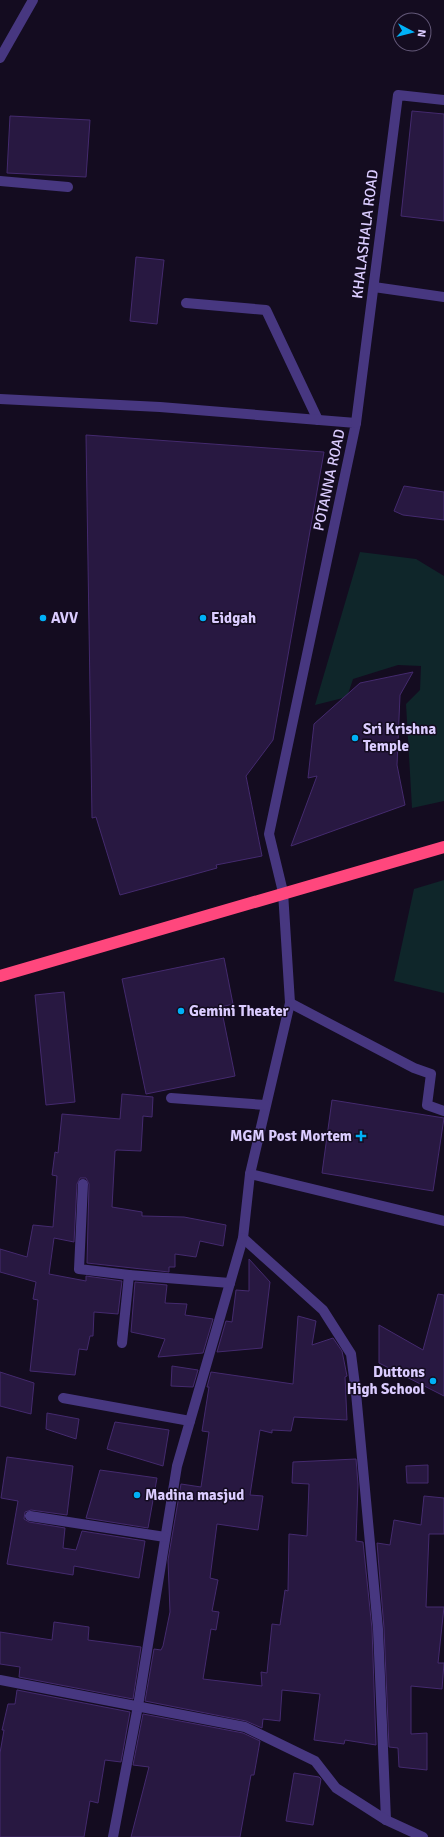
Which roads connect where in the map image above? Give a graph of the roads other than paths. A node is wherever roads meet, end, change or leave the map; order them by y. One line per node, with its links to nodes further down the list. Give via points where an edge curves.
1 (33, 0): 2 (street)
2 (0, 58)
3 (444, 100): 6 (street, KHALASHALA ROAD, via 398,95)
4 (0, 181): 5 (street)
5 (68, 187)
6 (374, 287): 7 (street); 11 (street, KHALASHALA ROAD)
7 (444, 297)
8 (186, 303): 10 (street, via 266,310)
9 (0, 399): 10 (street, POTANNA ROAD, via 160,407)
10 (318, 420): 11 (street, POTANNA ROAD)
11 (356, 423): 13 (street, POTANNA ROAD, via 269,834)
12 (444, 847): 13 (highway)
13 (284, 892): 14 (highway); 15 (street, POTANNA ROAD)
14 (0, 976)
15 (290, 1003): 17 (street, POTANNA ROAD); 18 (street, via 414,1068 431,1074 427,1105)
16 (171, 1098): 17 (street)
17 (265, 1105): 19 (street, POTANNA ROAD)
18 (444, 1111)
19 (250, 1174): 21 (street); 22 (street, POTANNA ROAD)
20 (83, 1184): 23 (street, via 79,1269)
21 (444, 1221)
22 (243, 1238): 24 (street, POTANNA ROAD); 32 (street, via 323,1310 351,1354 378,1629)
23 (129, 1275): 24 (street); 25 (street)
24 (230, 1283): 27 (street, POTANNA ROAD)
25 (122, 1343)
26 (63, 1398): 27 (street)
27 (190, 1421): 29 (street, POTANNA ROAD, via 177,1466)
28 (30, 1516): 29 (street)
29 (165, 1537): 31 (street, POTANNA ROAD)
30 (0, 1680): 31 (street)
31 (138, 1706): 32 (street, via 245,1726 315,1761 336,1788); 33 (street, POTANNA ROAD)
32 (386, 1820): 34 (street)
33 (113, 1837)
34 (423, 1837)

